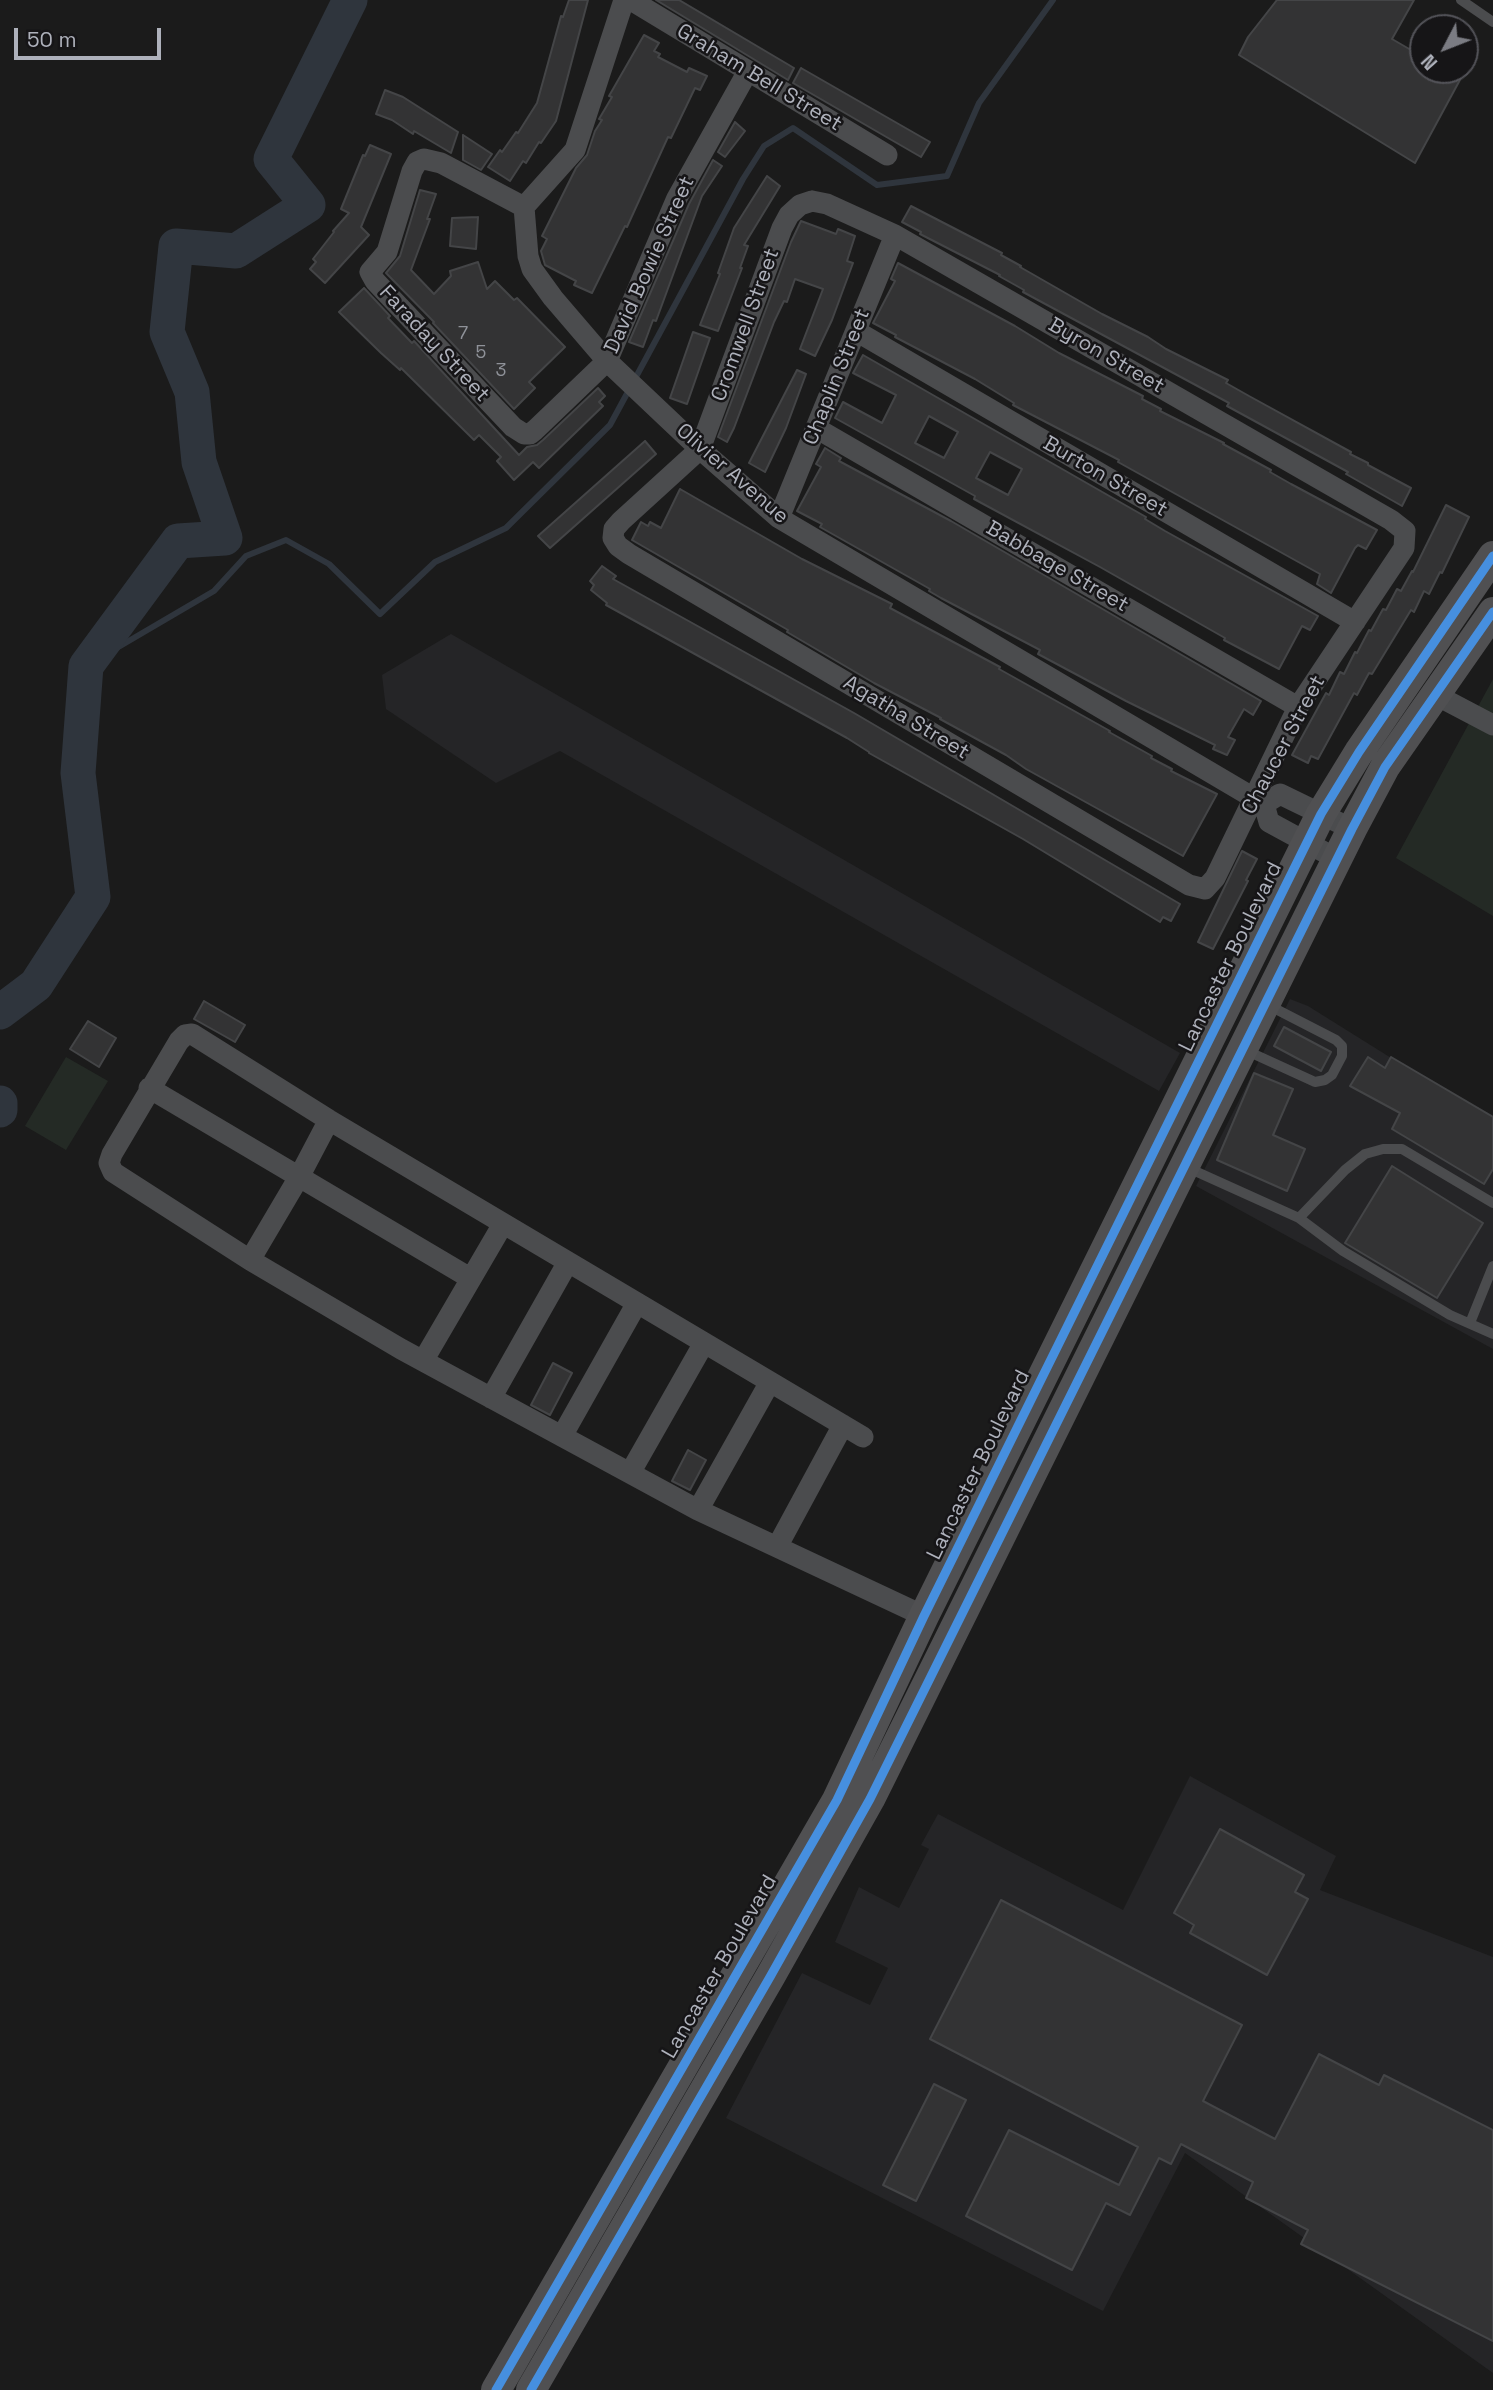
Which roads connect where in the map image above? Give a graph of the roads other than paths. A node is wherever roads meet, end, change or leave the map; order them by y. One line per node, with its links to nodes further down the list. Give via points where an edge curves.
1 (624, 0): 8 (street, via 575,150)
2 (631, 0): 5 (street, Graham Bell Street)
3 (1461, 0): 4 (lane)
4 (1493, 22)
5 (748, 71): 6 (street, Graham Bell Street); 11 (street, David Bowie Street, via 677,198)
6 (887, 155)
7 (800, 205): 9 (street, Byron Street, via 813,201 827,204); 14 (street, Cromwell Street, via 782,228)
8 (524, 206): 11 (street, Olivier Avenue, via 532,269); 13 (street, Faraday Street, via 441,163 424,159 412,171 387,252 370,272)
9 (895, 235): 10 (street, Chaplin Street); 16 (street, Byron Street)
10 (856, 331): 12 (street, Chaplin Street); 20 (street, Burton Street)
11 (614, 367): 13 (street, David Bowie Street); 14 (street, Olivier Avenue)
12 (816, 428): 15 (street, Chaplin Street); 22 (street, Babbage Street)
13 (524, 435)
14 (700, 449): 15 (street, Olivier Avenue); 17 (street, Cromwell Street, via 621,521)
15 (779, 519): 24 (street, Olivier Avenue)
16 (1405, 531): 20 (street, Chaucer Street, via 1404,548)
17 (613, 538): 29 (street, Agatha Street, via 641,561 1189,885)
18 (1493, 556): 25 (main road, Lancaster Boulevard)
19 (1493, 612): 21 (main road)
20 (1355, 622): 22 (street, Chaucer Street)
21 (1434, 695): 23 (street); 26 (main road, via 1385,767)
22 (1298, 707): 24 (street, Chaucer Street)
23 (1493, 725)
24 (1259, 801): 25 (street, via 1280,794); 27 (street, Olivier Avenue, via 1269,822); 29 (street, Chaucer Street)
25 (1321, 814): 26 (street); 27 (main road, Lancaster Boulevard)
26 (1352, 829): 28 (main road)
27 (1307, 843): 28 (street, Olivier Avenue); 47 (main road, Lancaster Boulevard)
28 (1337, 859): 30 (main road)
29 (1205, 889)
30 (1266, 1004): 31 (main road); 31 (lane, via 1336,1040 1342,1046 1342,1056 1332,1075 1315,1082)
31 (1243, 1048): 34 (main road)
32 (149, 1088): 33 (street, via 179,1041 192,1034); 35 (street); 39 (street, via 111,1154 113,1172)
33 (329, 1120): 35 (street); 38 (street)
34 (1184, 1166): 37 (lane); 49 (main road)
35 (299, 1177): 39 (street); 42 (street)
36 (1493, 1203): 37 (lane, via 1402,1149 1383,1149 1365,1154 1345,1170)
37 (1299, 1219): 44 (lane, via 1343,1251)
38 (503, 1224): 40 (street); 42 (street)
39 (250, 1260): 48 (street)
40 (568, 1262): 43 (street); 51 (street)
41 (1493, 1266): 44 (lane)
42 (470, 1278): 48 (street)
43 (637, 1303): 46 (street); 53 (street)
44 (1470, 1323): 45 (lane)
45 (1493, 1334)
46 (704, 1343): 50 (street); 55 (street)
47 (1056, 1348): 49 (main road); 58 (main road, Lancaster Boulevard)
48 (423, 1361): 51 (street)
49 (1087, 1363): 60 (main road, via 870,1799)
50 (770, 1382): 52 (street); 56 (street)
51 (491, 1398): 53 (street)
52 (844, 1425): 54 (street); 57 (street)
53 (562, 1436): 55 (street)
54 (863, 1437)
55 (630, 1473): 56 (street)
56 (698, 1510): 57 (street)
57 (776, 1547): 58 (street)
58 (924, 1616): 59 (main road, Lancaster Boulevard, via 837,1800)
59 (495, 2390)
60 (531, 2390)

